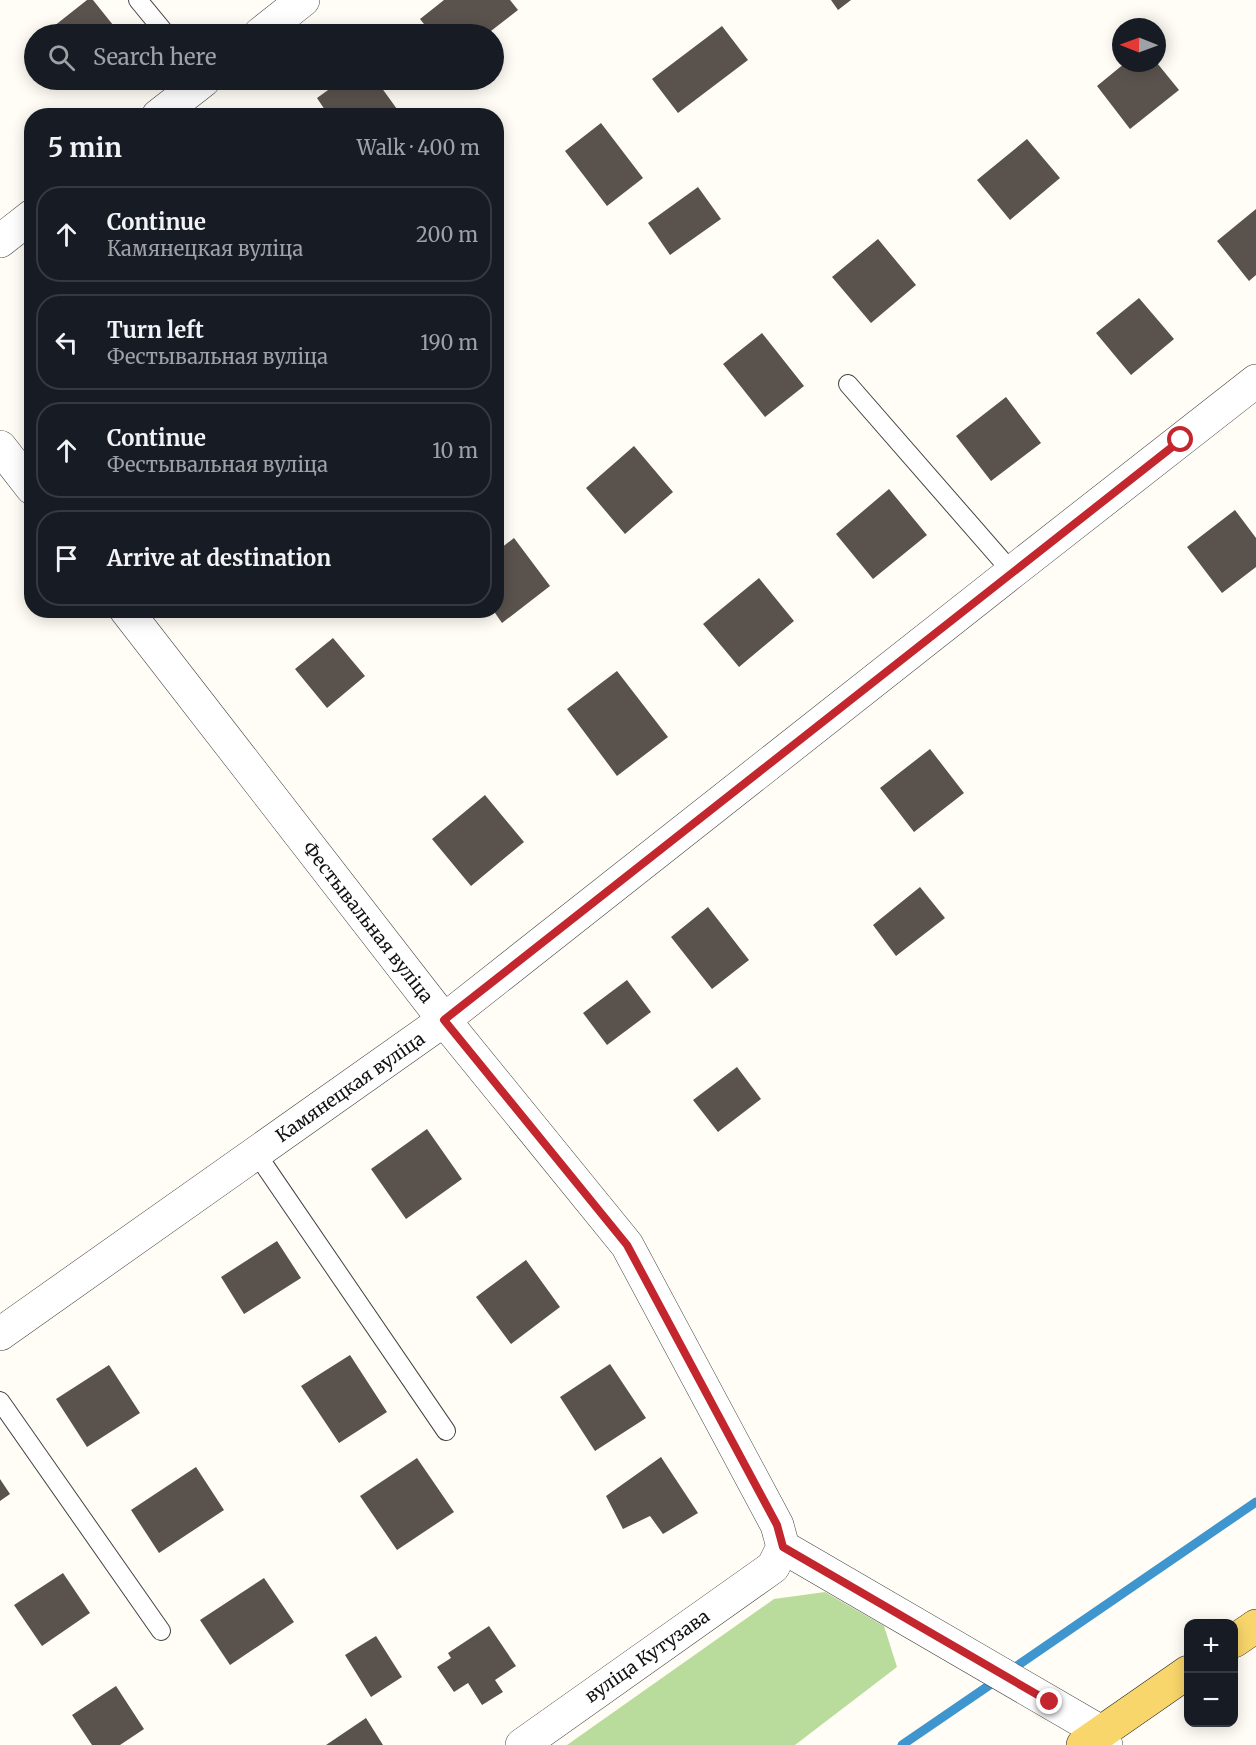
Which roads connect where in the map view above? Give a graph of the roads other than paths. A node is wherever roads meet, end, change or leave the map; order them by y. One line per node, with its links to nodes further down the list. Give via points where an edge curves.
1 (138, 0): 3 (lane)
2 (303, 0): 4 (street)
3 (158, 24)
4 (273, 24)
5 (190, 90): 6 (street)
6 (168, 108)
7 (24, 222): 8 (street)
8 (0, 241)
9 (1256, 381): 13 (street, Камянецкая вуліца)
10 (848, 384): 13 (lane)
11 (0, 447): 12 (street)
12 (24, 478)
13 (1012, 572): 15 (street, Камянецкая вуліца)
14 (132, 618): 15 (street, Фестывальная вуліца)
15 (444, 1020): 16 (street, Камянецкая вуліца); 20 (street, Фестывальная вуліца, via 627,1245 777,1525)
16 (256, 1153): 17 (street, Камянецкая вуліца); 19 (lane)
17 (0, 1334)
18 (0, 1401): 22 (lane)
19 (446, 1431)
20 (778, 1557): 25 (street, via 1003,1675); 26 (street, вуліца Кутузава)
21 (1256, 1626): 23 (main road)
22 (161, 1631)
23 (1238, 1638)
24 (1187, 1673): 25 (main road)
25 (1097, 1741)
26 (522, 1745)

